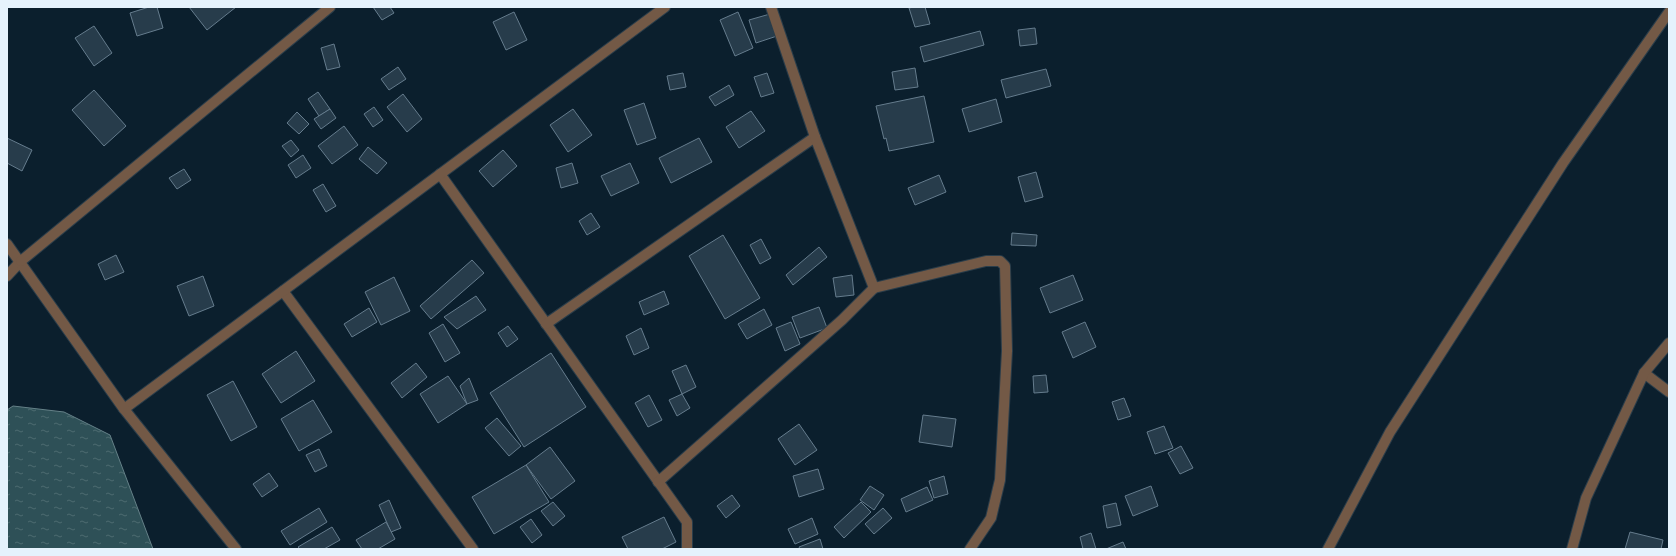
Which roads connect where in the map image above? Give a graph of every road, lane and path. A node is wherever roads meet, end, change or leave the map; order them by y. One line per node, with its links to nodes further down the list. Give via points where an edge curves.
1 (330, 7): 8 (street)
2 (665, 7): 6 (street)
3 (770, 7): 5 (street)
4 (1669, 12): 22 (street, via 1563,163 1390,432)
5 (815, 137): 10 (street); 12 (street)
6 (440, 174): 11 (street); 12 (street)
7 (7, 244): 8 (street)
8 (21, 261): 9 (street); 16 (street)
9 (7, 276)
10 (874, 288): 17 (street, via 842,320); 21 (street, via 986,261 1000,261 1005,266 1007,351 1000,480 991,518)
11 (283, 291): 16 (street); 19 (street)
12 (546, 324): 17 (street)
13 (1669, 343): 14 (street)
14 (1644, 373): 15 (street); 23 (street, via 1586,498)
15 (1669, 392)
16 (124, 409): 18 (street)
17 (658, 482): 20 (street, via 687,522)
18 (236, 549)
19 (473, 549)
20 (687, 549)
21 (970, 549)
22 (1328, 549)
23 (1572, 549)

